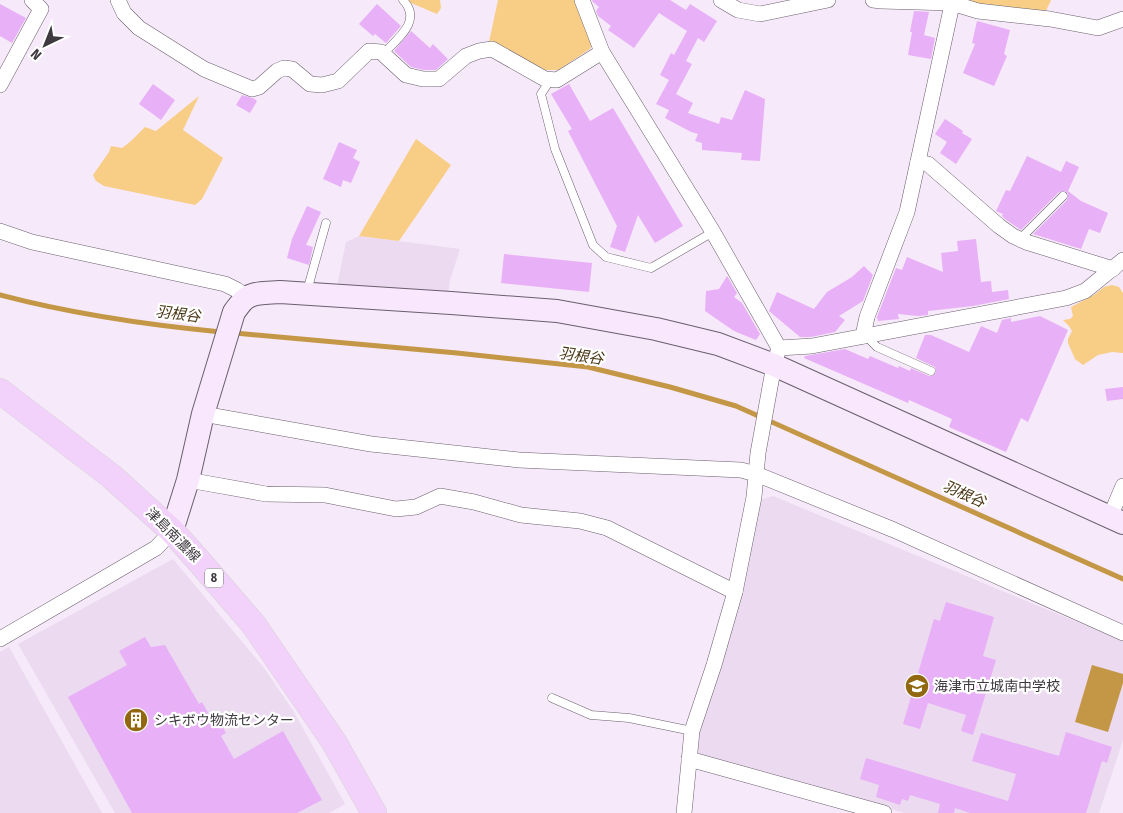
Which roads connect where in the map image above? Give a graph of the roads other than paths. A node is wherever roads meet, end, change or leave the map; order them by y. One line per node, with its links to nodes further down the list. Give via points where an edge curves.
1 (32, 0): 12 (street, via 41,9)
2 (118, 0): 11 (street, via 124,13 139,28 204,69 252,89 284,68 292,69 310,84 338,81 368,51)
3 (403, 0): 11 (lane, via 410,13 408,27)
4 (582, 0): 10 (street)
5 (721, 0): 6 (street, via 738,10 760,14)
6 (828, 0)
7 (873, 0): 8 (street)
8 (952, 1): 9 (street, via 978,11 1098,28); 15 (street)
9 (1123, 19)
10 (602, 52): 13 (street, via 557,80); 19 (street)
11 (383, 54): 13 (street, via 406,74 439,79 466,56 492,49 545,79)
12 (6, 57): 14 (street)
13 (551, 79): 19 (lane, via 541,94 555,150 593,245 606,257 652,268)
14 (0, 85)
15 (918, 162): 20 (street, via 928,164 999,226); 24 (street, via 908,212 867,317)
16 (1063, 196): 20 (lane)
17 (326, 223): 22 (lane)
18 (0, 231): 23 (street, via 32,242 225,284)
19 (713, 232): 25 (street)
20 (1020, 239): 21 (street)
21 (1118, 265): 24 (street, via 1085,291 1066,298)
22 (306, 294): 23 (street, via 259,294); 25 (street, via 557,311 718,344)
23 (241, 304): 28 (street)
24 (864, 336): 25 (street, via 812,346); 26 (lane, via 877,347)
25 (775, 364): 29 (street); 32 (street)
26 (931, 371)
27 (0, 391): 33 (main road, 津島南濃線 / 8, via 110,476)
28 (203, 414): 29 (street, via 371,444 518,460 740,470); 30 (street)
29 (756, 474): 34 (street); 35 (street, via 894,530)
30 (188, 480): 33 (street); 34 (street, via 266,494 324,495 396,509 416,507 440,496 521,516 580,521 606,528)
31 (1123, 486): 32 (street)
32 (1117, 520)
33 (172, 531): 36 (street, via 156,548); 40 (main road, 津島南濃線 / 8, via 254,625 334,742)
34 (736, 592): 38 (street)
35 (1123, 633)
36 (0, 639)
37 (552, 698): 38 (lane, via 591,715 629,718)
38 (692, 731): 39 (street)
39 (689, 759): 41 (street); 42 (street)
40 (374, 813)
41 (684, 813)
42 (884, 813)

